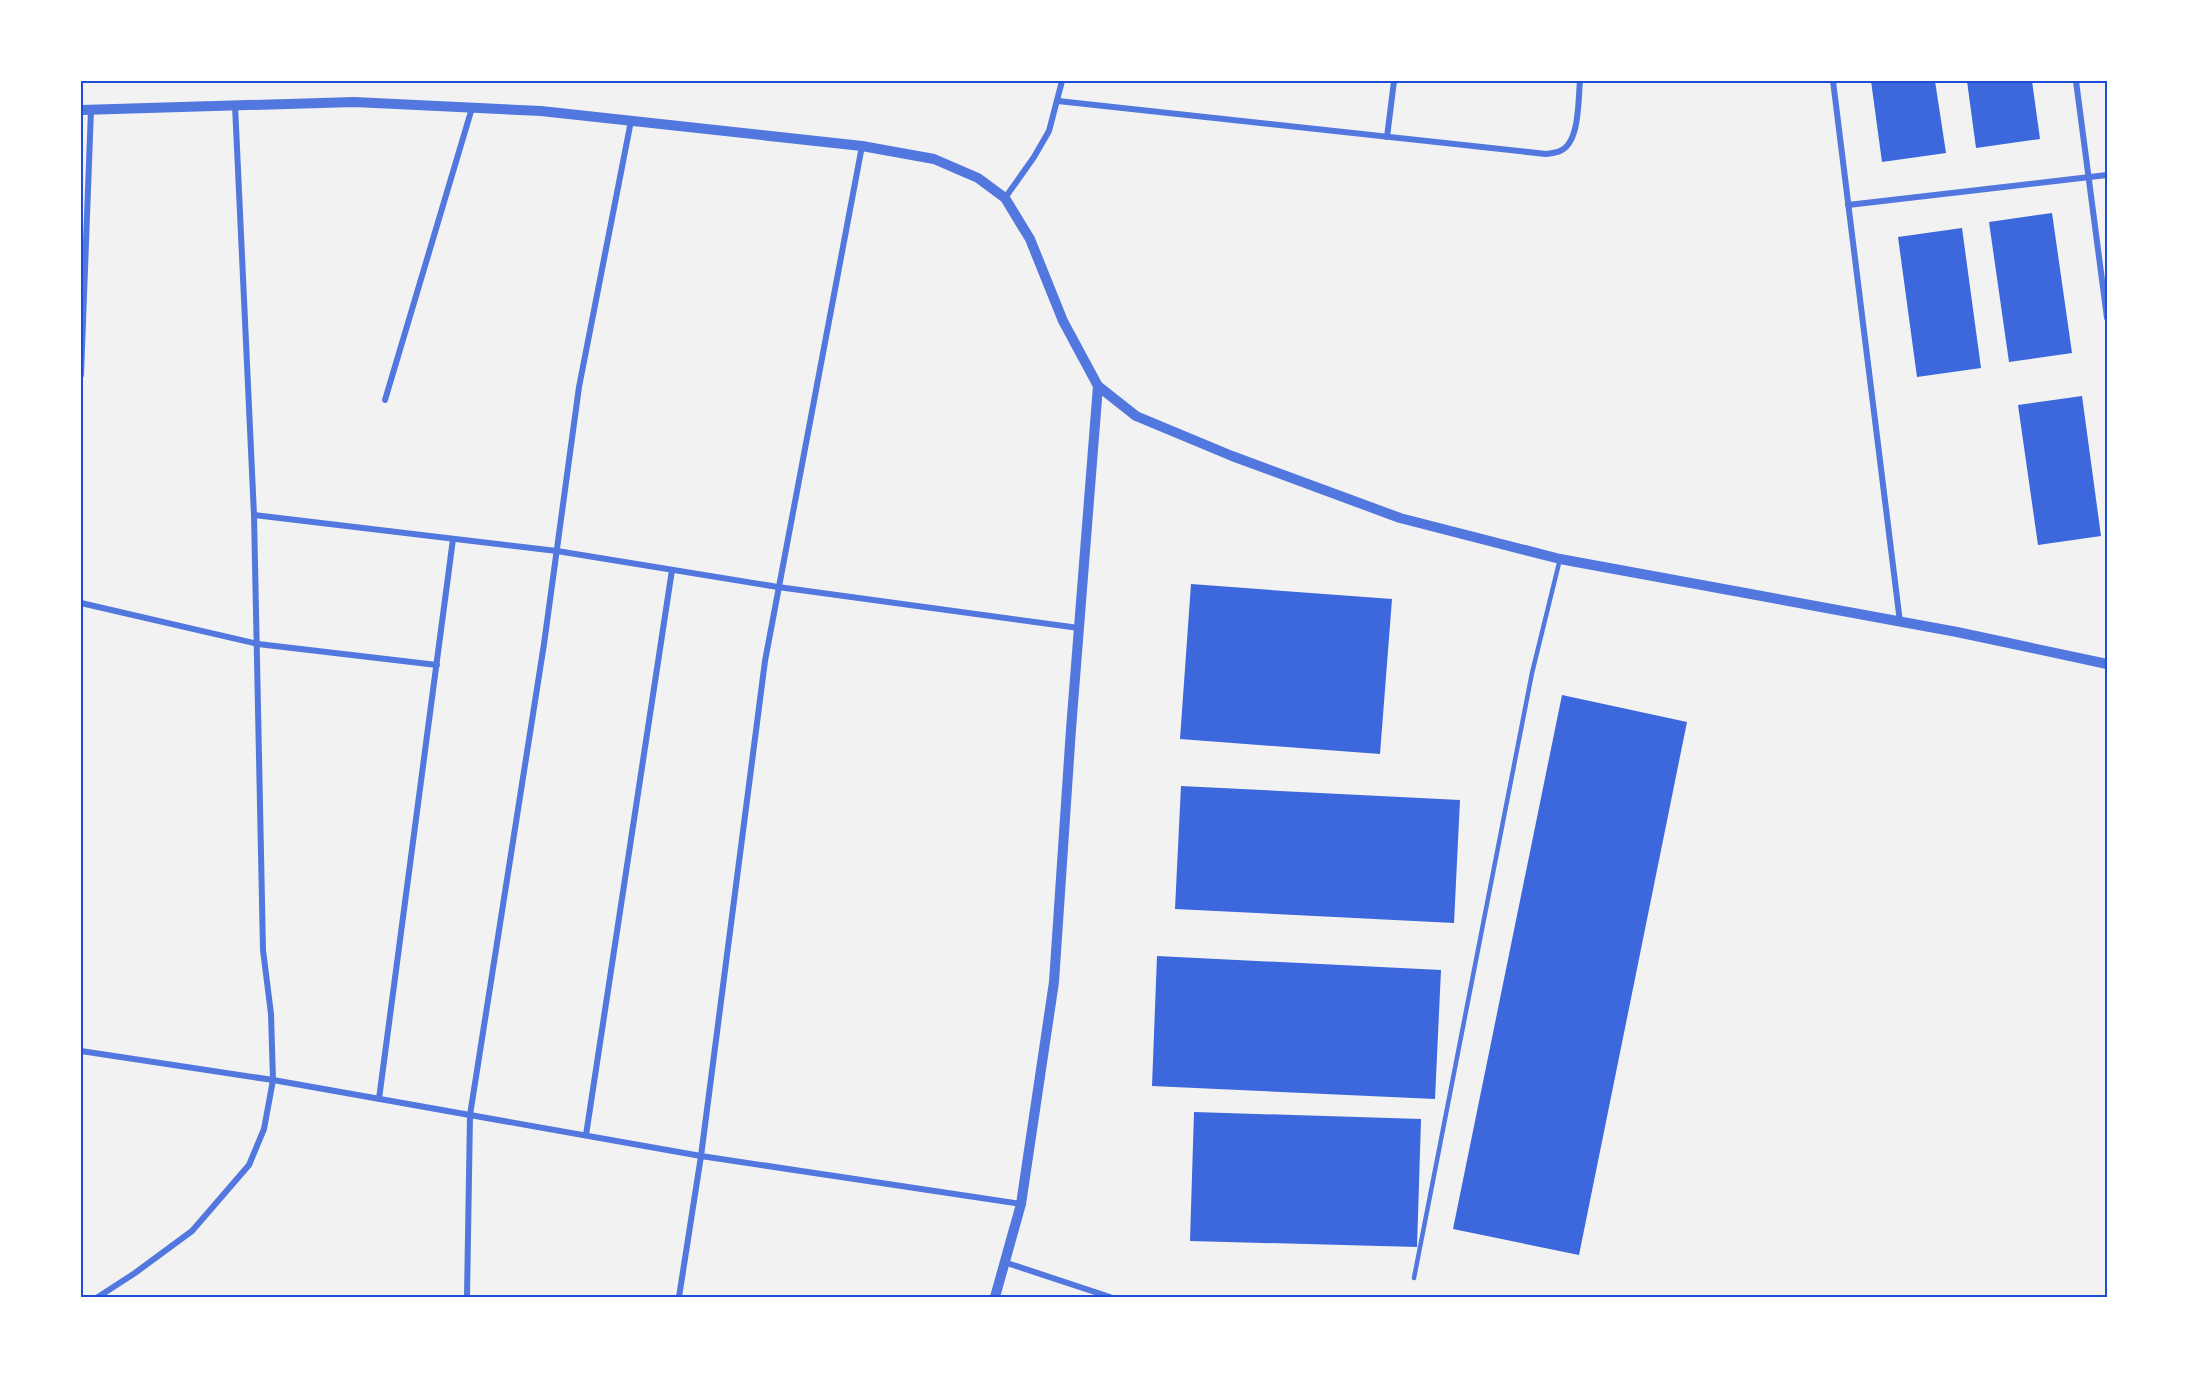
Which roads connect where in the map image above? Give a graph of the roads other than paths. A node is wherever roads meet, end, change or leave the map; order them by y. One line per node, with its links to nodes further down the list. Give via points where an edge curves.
1 (1062, 81): 6 (street)
2 (1394, 81): 11 (street)
3 (1580, 81): 11 (street, via 1575,133 1560,152 1546,154)
4 (1833, 81): 16 (street)
5 (2076, 81): 14 (street)
6 (1058, 101): 11 (street); 15 (street, via 1049,130)
7 (235, 105): 8 (street, via 354,102); 9 (street); 21 (street)
8 (472, 108): 10 (street); 20 (street)
9 (86, 110): 18 (street)
10 (631, 121): 12 (street); 23 (street, via 579,387)
11 (1387, 137)
12 (862, 146): 15 (street, via 934,159 978,178); 26 (street)
13 (2107, 175): 14 (street)
14 (2089, 177): 16 (street); 17 (street)
15 (1005, 198): 19 (street, via 1030,239 1063,321)
16 (1848, 205): 28 (street)
17 (2107, 318)
18 (81, 375)
19 (1098, 386): 24 (street, via 1136,416 1232,456 1400,518); 29 (street)
20 (384, 400)
21 (254, 515): 22 (street); 30 (street)
22 (453, 539): 23 (street); 32 (street)
23 (556, 551): 25 (street); 36 (street)
24 (1560, 559): 28 (street); 41 (lane, via 1530,685)
25 (672, 570): 26 (street); 37 (street)
26 (778, 587): 29 (street); 38 (street)
27 (81, 603): 30 (street)
28 (1900, 622): 31 (street)
29 (1079, 628): 39 (street, via 1054,982)
30 (258, 644): 32 (street); 34 (street, via 263,950 271,1014)
31 (2107, 664)
32 (437, 665): 35 (street)
33 (81, 1051): 34 (street)
34 (273, 1080): 35 (street); 42 (street, via 264,1129 249,1165 192,1231)
35 (379, 1099): 36 (street)
36 (470, 1115): 37 (street); 43 (street)
37 (586, 1135): 38 (street)
38 (701, 1156): 39 (street); 44 (street)
39 (1021, 1204): 40 (street)
40 (1004, 1262): 45 (street); 46 (street)
41 (1414, 1278)
42 (98, 1297)
43 (466, 1297)
44 (679, 1297)
45 (995, 1297)
46 (1110, 1297)

